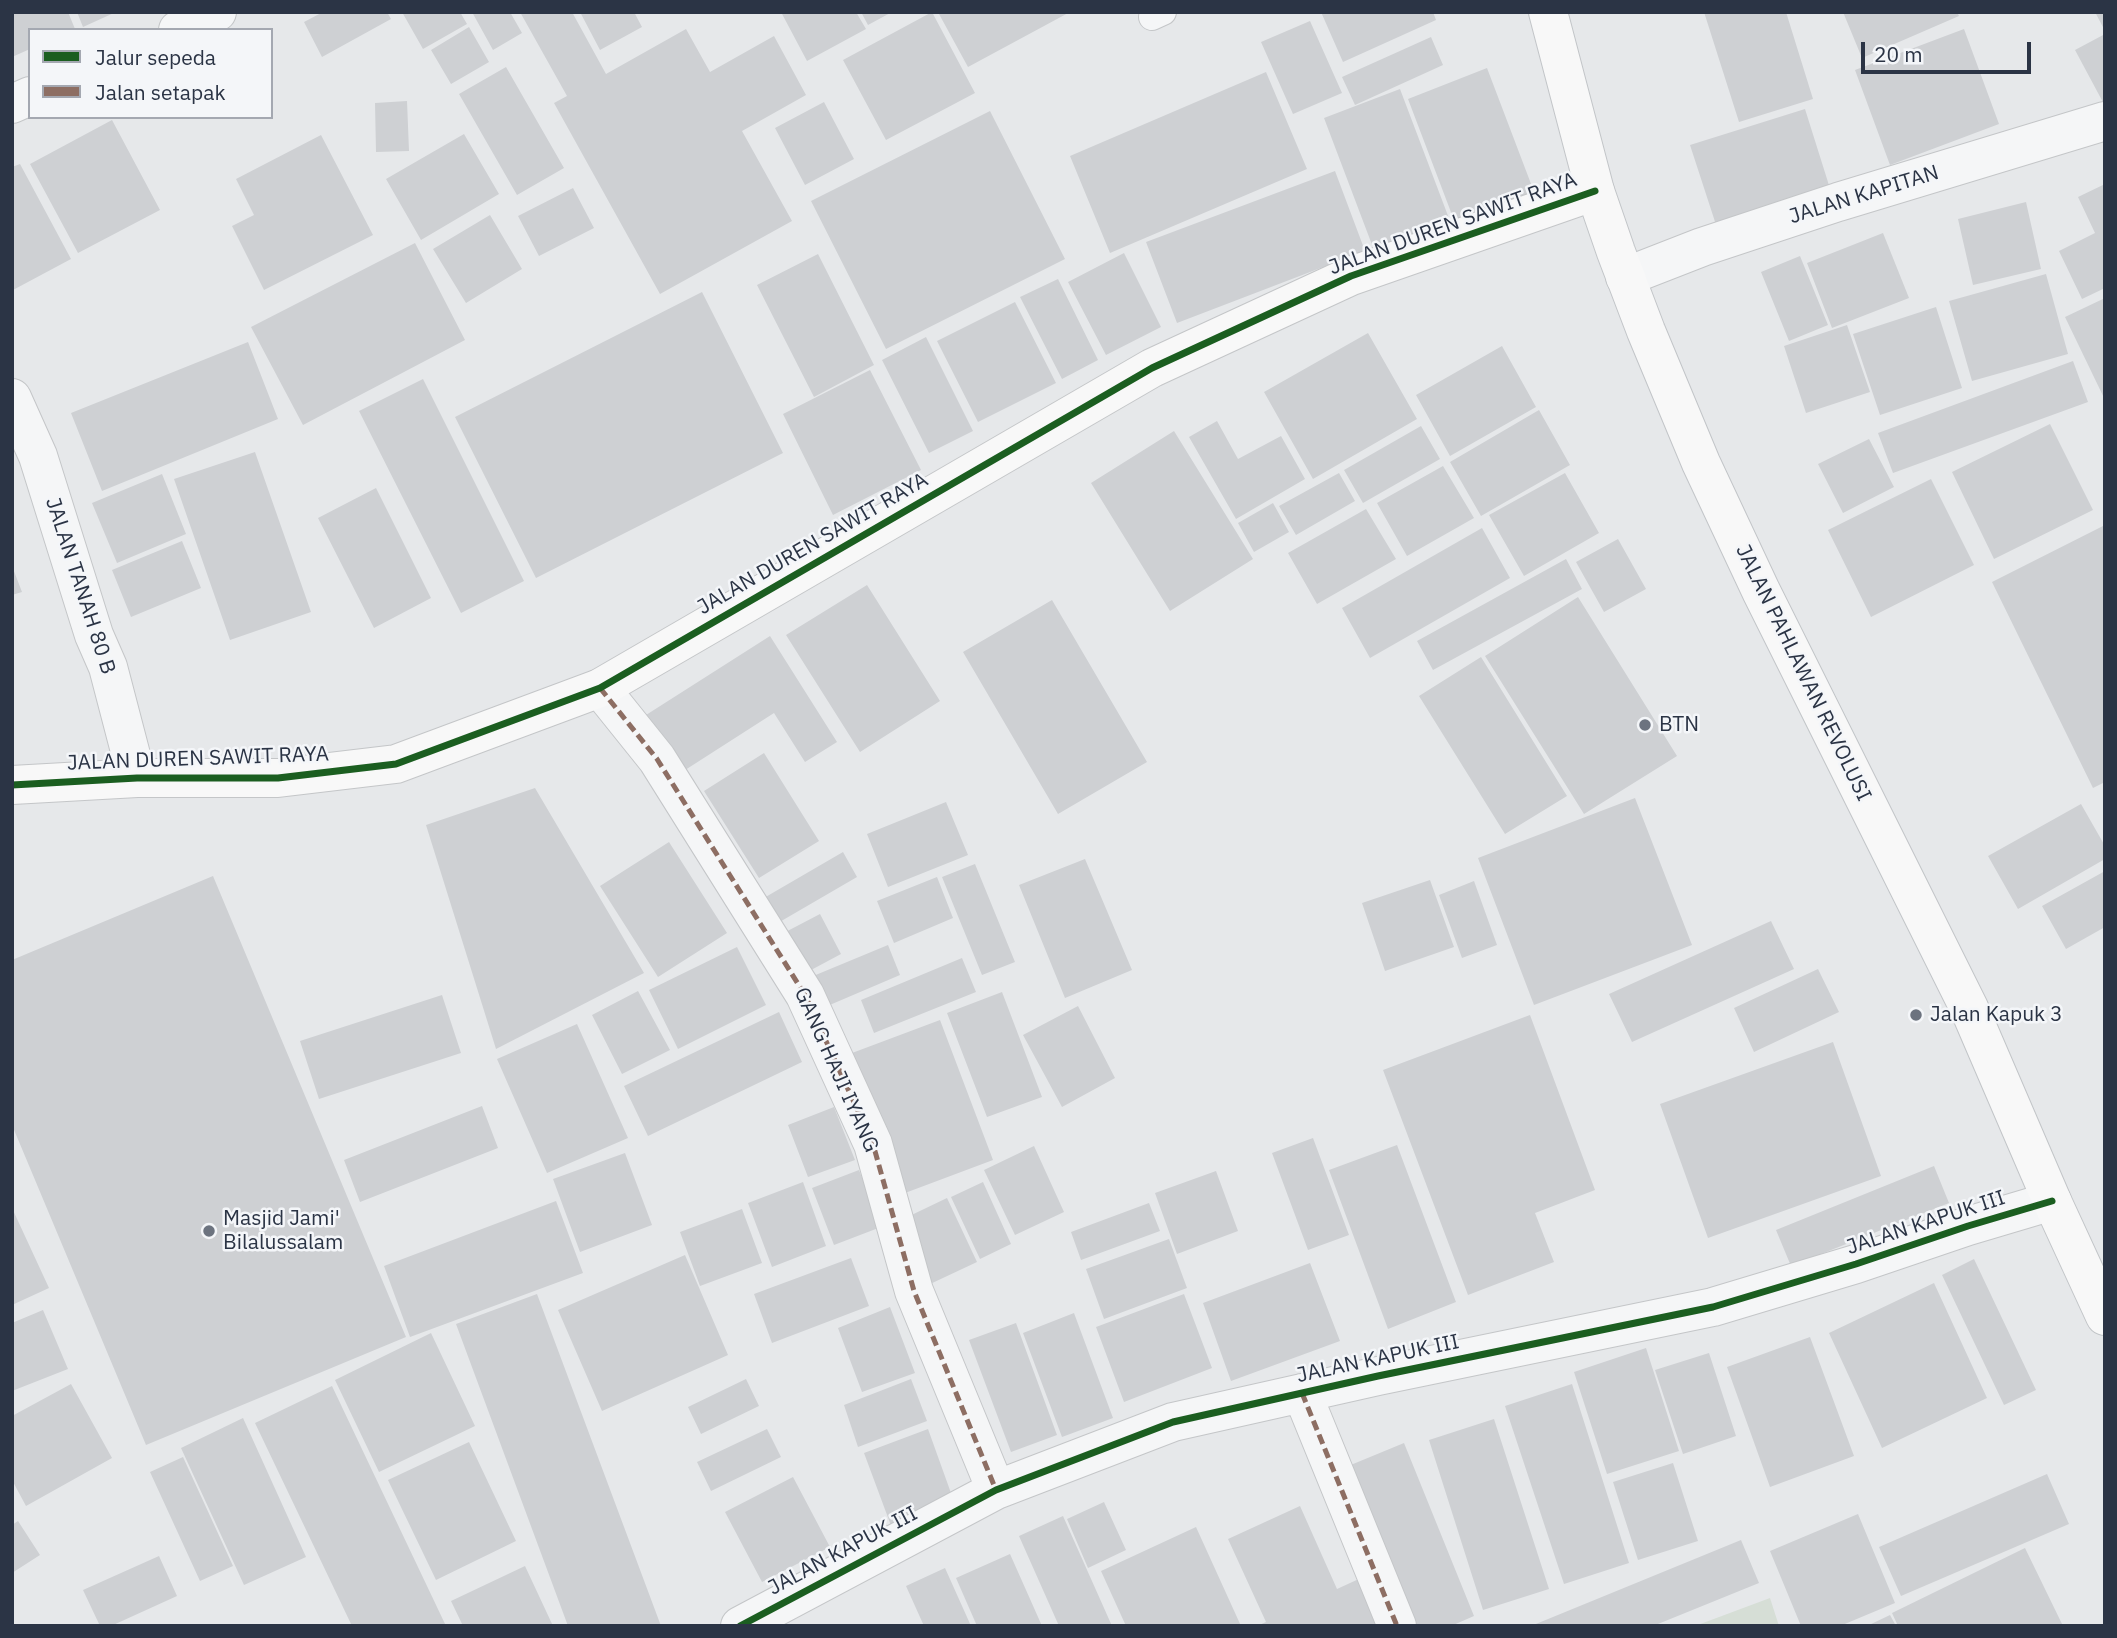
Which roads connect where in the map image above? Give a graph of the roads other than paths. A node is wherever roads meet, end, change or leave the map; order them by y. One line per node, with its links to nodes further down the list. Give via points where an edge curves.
1 (217, 12): 3 (street)
2 (1548, 12): 7 (street, JALAN PAHLAWAN REVOLUSI)
3 (182, 28)
4 (28, 97): 5 (street)
5 (12, 104)
6 (2105, 121): 8 (street, JALAN KAPITAN, via 1825,206)
7 (1595, 191): 8 (street, JALAN PAHLAWAN REVOLUSI); 10 (street, JALAN DUREN SAWIT RAYA, via 1351,276 1152,368)
8 (1625, 277): 13 (street, JALAN PAHLAWAN REVOLUSI, via 1701,463 1969,1008)
9 (12, 398): 11 (street, JALAN TANAH 80 B, via 38,456 108,667)
10 (600, 688): 11 (street, JALAN DUREN SAWIT RAYA, via 396,764 278,778); 16 (street, GANG HAJI IYANG, via 657,759 805,995 873,1144 915,1292)
11 (136, 778): 12 (street, JALAN DUREN SAWIT RAYA)
12 (12, 785)
13 (2052, 1201): 14 (street, JALAN PAHLAWAN REVOLUSI); 15 (street, JALAN KAPUK III, via 1713,1307)
14 (2105, 1316)
15 (1302, 1393): 16 (street, JALAN KAPUK III, via 1173,1422); 18 (street)
16 (996, 1490): 17 (street, JALAN KAPUK III)
17 (740, 1626)
18 (1396, 1626)

